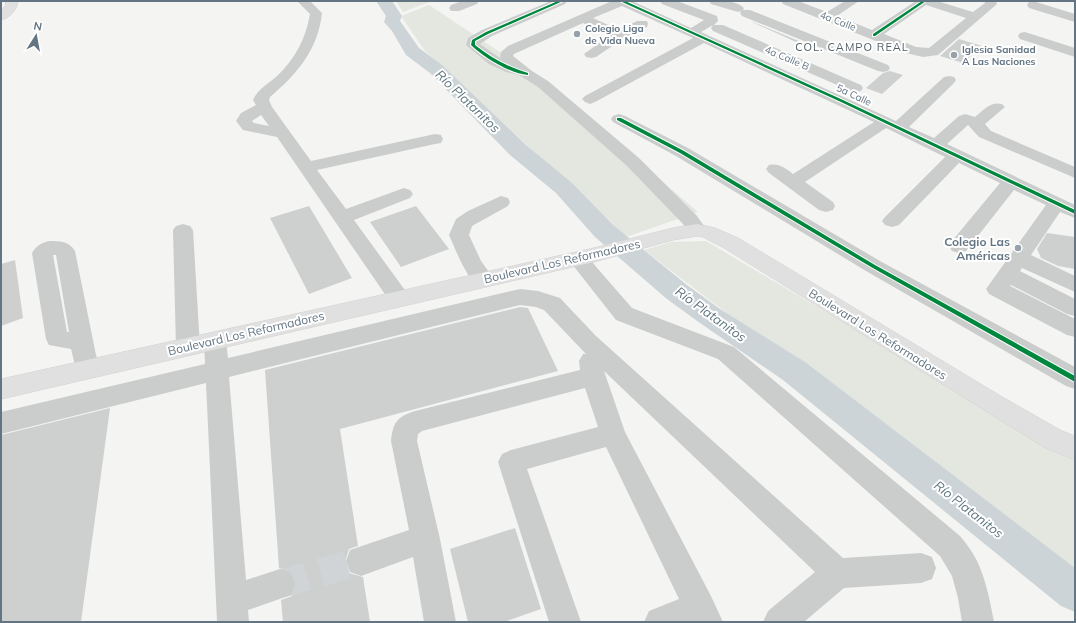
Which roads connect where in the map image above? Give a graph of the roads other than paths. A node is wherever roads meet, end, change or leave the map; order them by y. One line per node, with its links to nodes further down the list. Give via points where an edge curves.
1 (12, 1): 20 (main road)
2 (303, 1): 41 (street, via 316,13 310,40 287,75 263,95)
3 (537, 1): 27 (street)
4 (561, 1): 36 (street, via 473,41 473,45 488,58 506,68)
5 (666, 1): 18 (street)
6 (708, 1): 18 (street)
7 (715, 1): 37 (street, via 742,10)
8 (787, 1): 21 (street, 4a Calle)
9 (853, 1): 21 (street)
10 (924, 1): 22 (street); 31 (street)
11 (990, 1): 22 (street, 4a Calle, via 992,4)
12 (471, 2): 16 (street); 17 (street)
13 (626, 2): 25 (street); 29 (street, 5a Calle)
14 (1064, 4): 19 (street)
15 (1033, 5): 19 (street)
16 (455, 8)
17 (483, 9)
18 (688, 9): 23 (street); 29 (street, via 712,19)
19 (1053, 11): 24 (street)
20 (1, 16)
21 (828, 17): 31 (street, 4a Calle)
22 (975, 17): 33 (street, 4a Calle, via 933,52)
23 (669, 18)
24 (1075, 18)
25 (584, 19): 30 (street); 36 (street, via 508,52 506,57)
26 (642, 24): 30 (street)
27 (480, 25)
28 (718, 28): 37 (street, 4a Calle B)
29 (700, 34): 39 (street); 40 (street, 5a Calle)
30 (619, 35): 35 (street)
31 (874, 35): 33 (street, 4a Calle)
32 (1025, 36): 34 (street)
33 (911, 50): 37 (street)
34 (1075, 53)
35 (591, 54)
36 (527, 74): 64 (street, via 543,84 633,162 690,220)
37 (870, 78): 40 (street)
38 (949, 80): 45 (street)
39 (590, 99)
40 (842, 101): 45 (street, 5a Calle)
41 (264, 107): 46 (street); 46 (street, via 244,120 249,127)
42 (997, 107): 44 (street)
43 (620, 120): 80 (street, via 682,152 873,266)
44 (977, 123): 48 (street, via 965,118); 50 (street, via 985,134)
45 (892, 125): 48 (street, 5a Calle); 56 (street)
46 (282, 133): 51 (street)
47 (435, 139): 51 (street)
48 (936, 146): 49 (street, 5a Calle)
49 (956, 156): 54 (street, 5a Calle); 62 (street)
50 (1052, 164): 53 (street); 55 (street)
51 (306, 167): 61 (street)
52 (775, 169): 56 (street)
53 (1075, 173)
54 (1011, 181): 60 (street, 5a Calle); 65 (street)
55 (1031, 181)
56 (793, 182): 59 (street)
57 (404, 194): 61 (street)
58 (501, 202): 68 (street, via 463,223 459,235 472,264)
59 (826, 206)
60 (1066, 207): 67 (street)
61 (343, 217): 70 (street)
62 (892, 221)
63 (183, 230): 76 (street)
64 (696, 230): 66 (main road, Boulevard Los Reformadores); 84 (main road, Boulevard Los Reformadores, via 708,232 731,243 995,405 1053,439)
65 (959, 246)
66 (586, 257): 68 (main road, Boulevard Los Reformadores); 96 (street, via 624,314 726,353 950,546 965,569)
67 (1013, 266): 69 (street); 71 (street); 72 (street, via 997,289)
68 (484, 279): 70 (main road, Boulevard Los Reformadores)
69 (1075, 285)
70 (399, 298): 74 (main road, Boulevard Los Reformadores)
71 (1075, 308)
72 (1075, 329)
73 (81, 339): 77 (street)
74 (215, 340): 76 (main road, Boulevard Los Reformadores); 78 (street)
75 (588, 342): 78 (street, via 552,304 520,297); 79 (street); 88 (street)
76 (188, 347): 77 (main road, Boulevard Los Reformadores)
77 (88, 369): 81 (main road, Boulevard Los Reformadores)
78 (217, 371): 82 (street); 90 (street)
79 (593, 376): 83 (street); 85 (street, via 415,422 405,430 404,441)
80 (1075, 379)
81 (1, 389)
82 (1, 423)
83 (613, 434): 91 (street); 93 (street, via 511,462)
84 (1075, 448)
85 (425, 539): 86 (street); 92 (street)
86 (361, 561)
87 (921, 568): 88 (street)
88 (838, 573): 95 (street)
89 (280, 584): 90 (street)
90 (233, 611)
91 (703, 615): 94 (street)
92 (440, 622)
93 (565, 622)
94 (660, 622)
95 (779, 622)
96 (978, 622)

